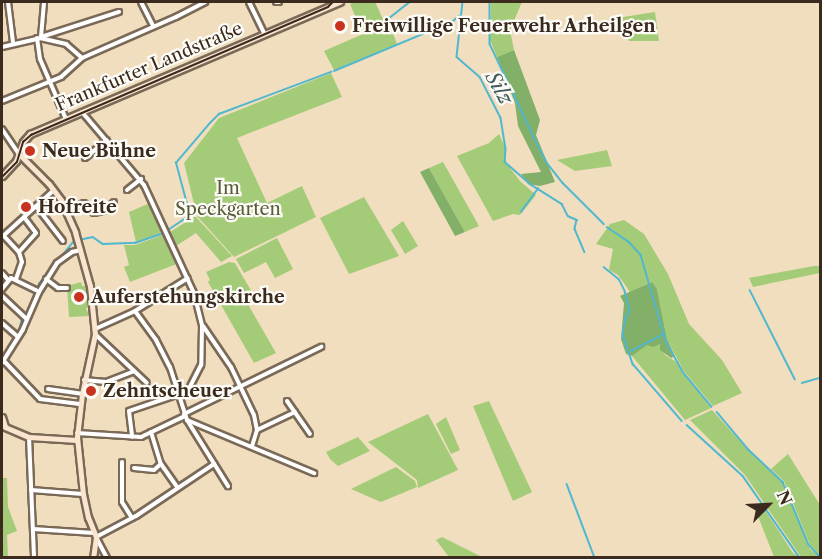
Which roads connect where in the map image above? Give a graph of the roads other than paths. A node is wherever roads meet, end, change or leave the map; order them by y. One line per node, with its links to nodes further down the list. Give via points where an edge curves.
1 (8, 2): 13 (street)
2 (44, 2): 12 (street)
3 (141, 2): 10 (street)
4 (205, 2): 10 (street)
5 (249, 2): 11 (street)
6 (334, 2): 8 (street, Frankfurter Landstraße)
7 (340, 2): 8 (street, Frankfurter Landstraße)
8 (327, 6): 11 (street, Frankfurter Landstraße)
9 (119, 12): 12 (street)
10 (153, 26): 15 (street)
11 (264, 33): 18 (street, Frankfurter Landstraße)
12 (39, 38): 13 (street); 15 (street, via 66,44); 16 (street, via 37,48)
13 (13, 43): 14 (street)
14 (2, 47)
15 (82, 58): 16 (street, via 61,77)
16 (50, 81): 17 (street); 19 (street)
17 (2, 101)
18 (82, 112): 19 (street, Frankfurter Landstraße); 21 (street)
19 (66, 119): 22 (street, Frankfurter Landstraße, via 27,136)
20 (2, 129): 22 (street)
21 (107, 140): 23 (street); 25 (street)
22 (19, 154): 24 (street, Frankfurter Landstraße); 26 (street)
23 (85, 158)
24 (2, 176)
25 (141, 179): 27 (street); 37 (street)
26 (54, 190): 29 (street); 30 (street)
27 (127, 190)
28 (114, 202): 30 (street, via 94,213 84,203)
29 (36, 206): 31 (street); 33 (street)
30 (66, 210): 34 (street)
31 (24, 217): 32 (street); 35 (street, via 36,236)
32 (2, 236): 35 (street)
33 (63, 241)
34 (81, 250): 39 (street, via 62,258); 49 (street)
35 (19, 252): 38 (street, via 22,262)
36 (2, 273): 40 (street)
37 (188, 278): 45 (street); 48 (street)
38 (16, 279): 40 (street); 43 (street)
39 (46, 279): 41 (street, via 58,288); 46 (street)
40 (8, 280): 42 (street)
41 (67, 288)
42 (2, 289)
43 (36, 290)
44 (2, 296): 46 (street)
45 (135, 311): 49 (street); 59 (street, via 165,358)
46 (25, 317): 50 (street)
47 (2, 323): 50 (street)
48 (202, 326): 56 (street); 59 (street, via 198,372 188,391)
49 (95, 332): 53 (street); 54 (street)
50 (17, 336): 52 (street)
51 (321, 347): 56 (street)
52 (3, 362): 61 (street, via 40,399)
53 (134, 371): 54 (street, via 106,382); 55 (street)
54 (84, 380): 58 (street)
55 (147, 383)
56 (241, 386): 64 (street); 66 (street)
57 (48, 389): 58 (street)
58 (82, 394): 61 (street)
59 (178, 394): 64 (street); 71 (street, via 129,411)
60 (287, 401): 62 (street)
61 (80, 404): 68 (street)
62 (295, 412): 66 (street); 69 (street)
63 (2, 417): 65 (street)
64 (185, 417): 67 (street); 73 (street); 76 (street)
65 (3, 426): 70 (street)
66 (257, 430): 73 (street)
67 (151, 432): 71 (street); 75 (street)
68 (77, 433): 71 (street); 72 (street)
69 (310, 434)
70 (29, 437): 72 (street); 81 (street)
71 (132, 437)
72 (77, 440): 82 (street)
73 (252, 446): 78 (street)
74 (122, 462): 83 (street, via 122,502)
75 (161, 464): 77 (street, via 154,470); 80 (street)
76 (214, 464): 79 (street); 80 (street)
77 (134, 468)
78 (314, 473)
79 (228, 486)
80 (178, 488): 83 (street)
81 (31, 490): 82 (street); 84 (street)
82 (83, 494): 85 (street)
83 (132, 519): 85 (street)
84 (33, 529): 85 (street); 86 (street)
85 (95, 535): 87 (street); 88 (street)
86 (34, 558)
87 (93, 558)
88 (107, 558)

